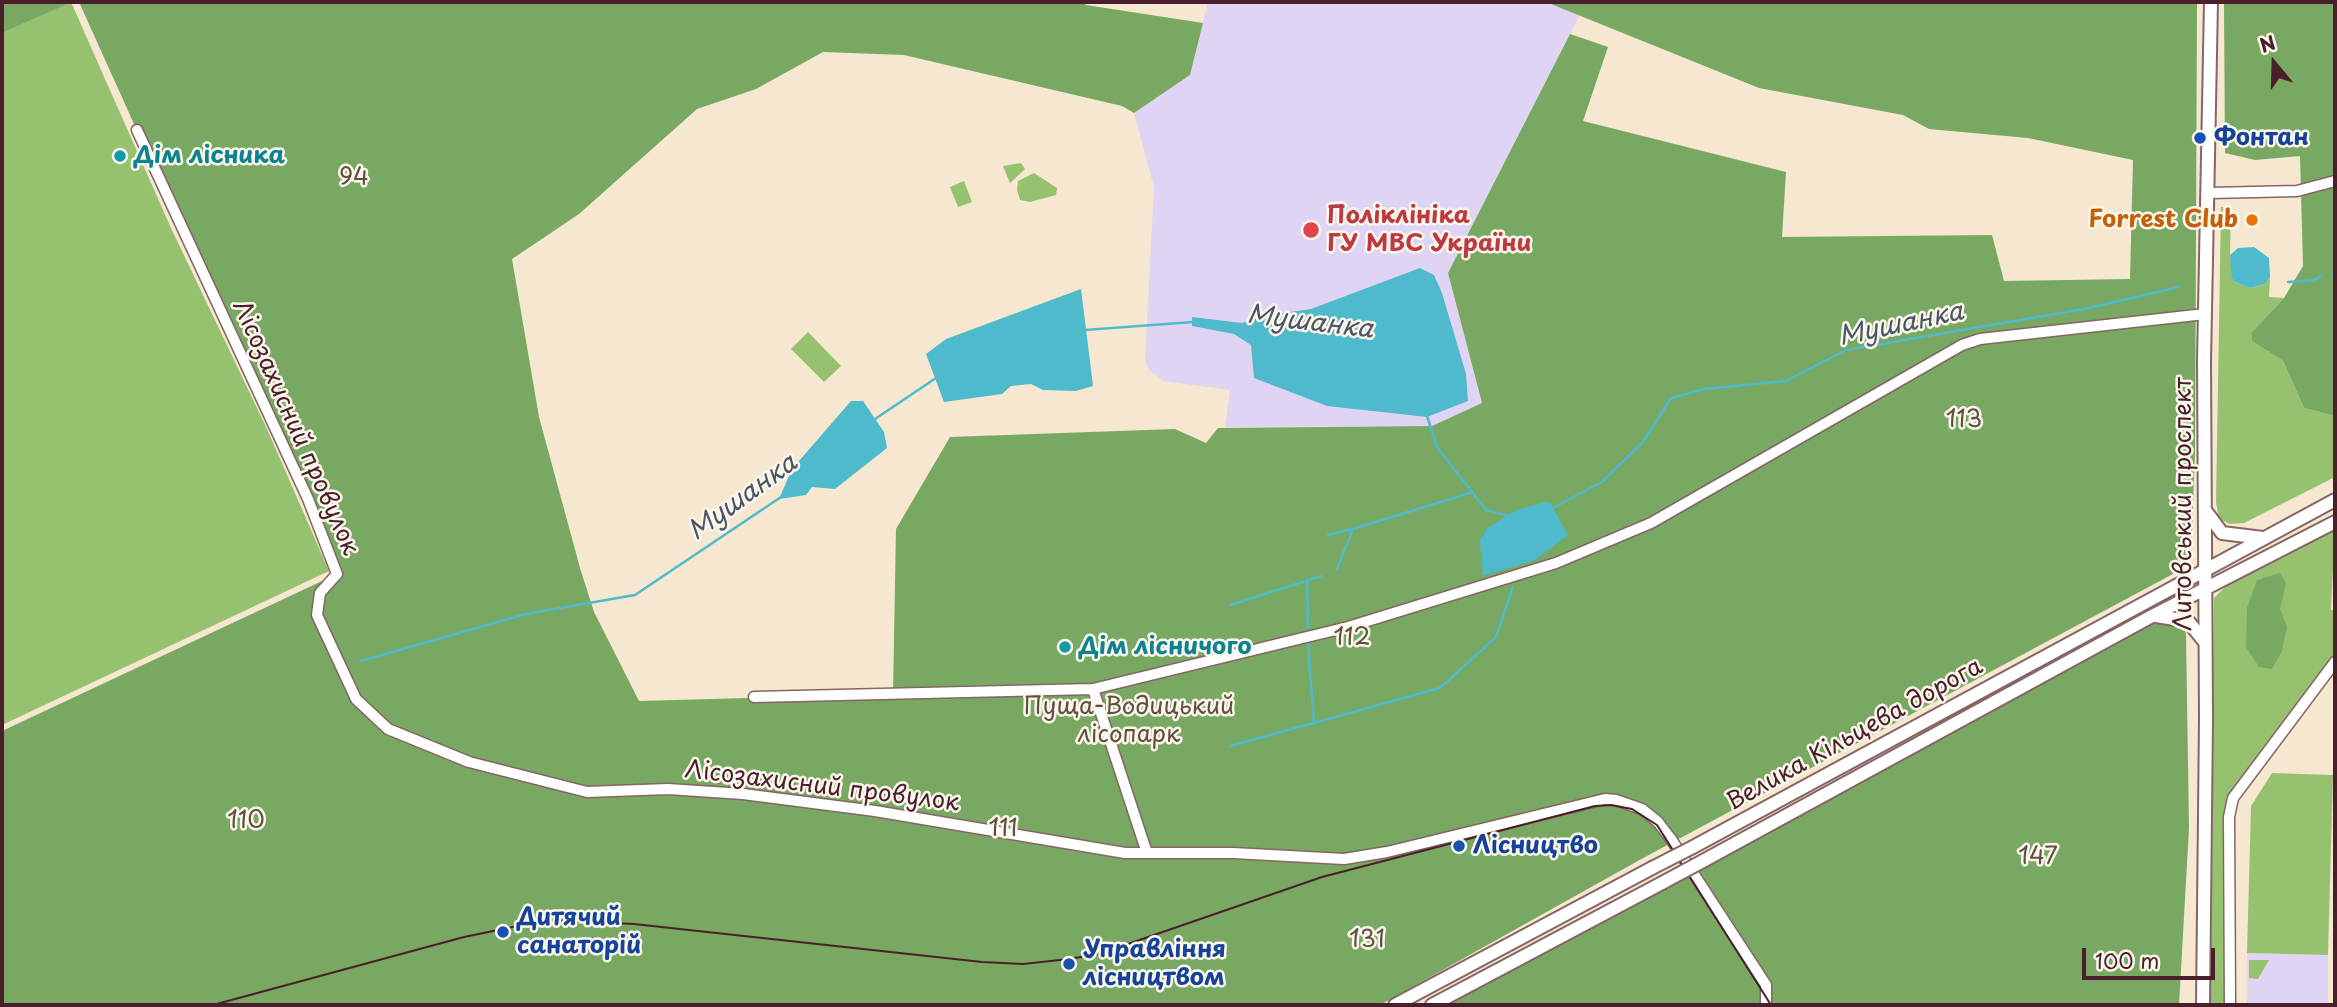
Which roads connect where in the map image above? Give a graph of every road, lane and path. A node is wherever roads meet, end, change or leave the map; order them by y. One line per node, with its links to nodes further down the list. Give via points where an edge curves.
1 (2211, 2): 4 (main road, Литовський проспект)
2 (137, 130): 17 (street, Лісозахисний провулок, via 308,499 337,575 320,593 317,615 356,699 388,729 469,762 587,792 668,789 743,794)
3 (2335, 181): 4 (street, via 2297,191)
4 (2210, 193): 5 (main road, Литовський проспект)
5 (2205, 314): 7 (main road, Литовський проспект); 15 (street, via 1980,339 1962,345 1651,523 1556,563 1348,627)
6 (2335, 500): 9 (main road, Велика Кільцева дорога)
7 (2205, 510): 9 (main road, via 2222,533); 10 (main road, Литовський проспект)
8 (2335, 522): 11 (main road, Велика Кільцева дорога)
9 (2263, 538): 10 (main road, Велика Кільцева дорога)
10 (2205, 568): 11 (main road, Литовський проспект); 18 (main road, Велика Кільцева дорога, bridge)
11 (2205, 588): 12 (main road, Велика Кільцева дорога); 13 (main road, Литовський проспект)
12 (2152, 616): 13 (main road, via 2188,621); 19 (main road, Велика Кільцева дорога, bridge)
13 (2206, 644): 21 (main road, Литовський проспект)
14 (2335, 662): 22 (street, via 2233,798 2229,817)
15 (1093, 689): 16 (street); 17 (street)
16 (754, 697)
17 (1147, 853): 20 (street, Лісозахисний провулок, via 1344,859 1616,800 1642,809 1658,821 1766,985)
18 (1395, 1005)
19 (1433, 1005)
20 (1766, 1005)
21 (2203, 1005)
22 (2230, 1005)

